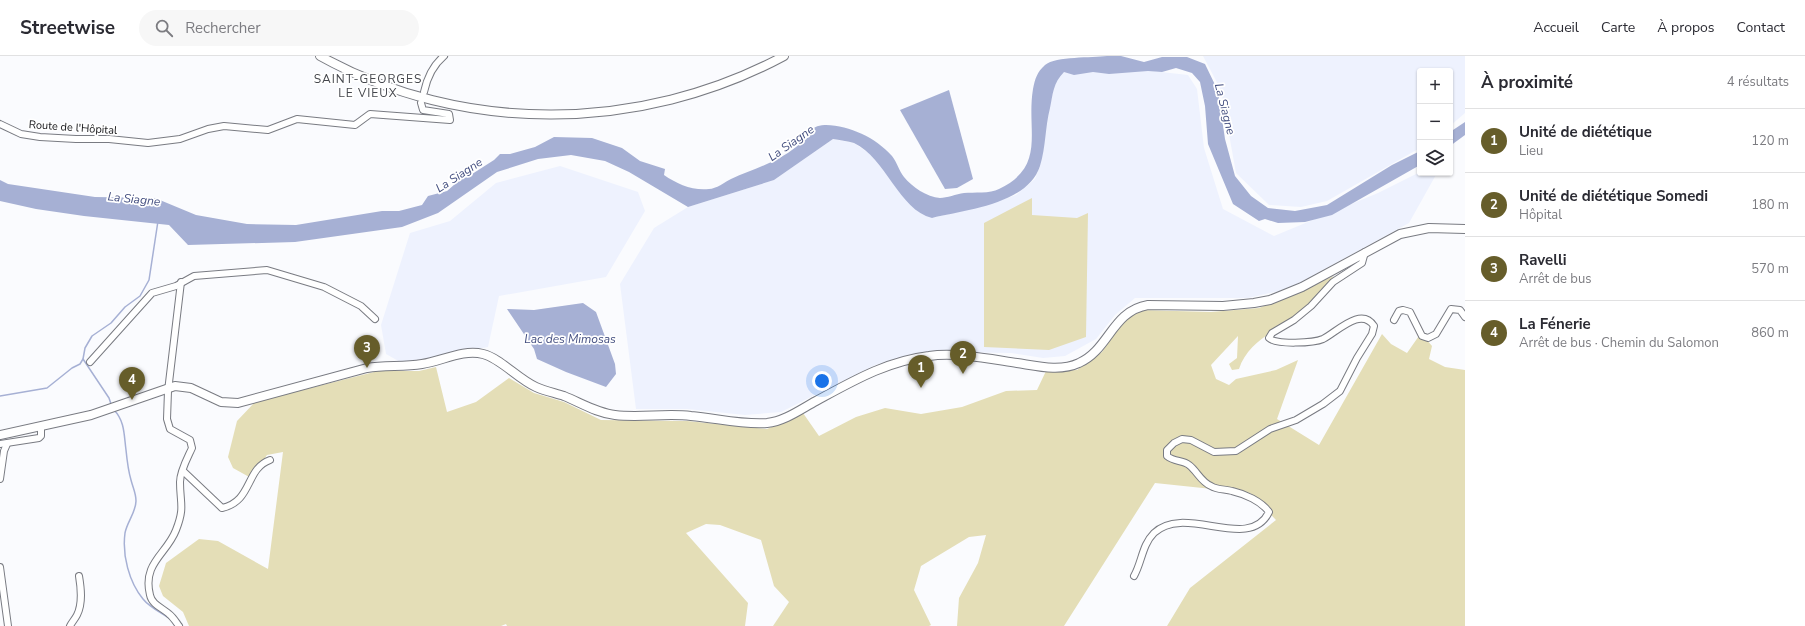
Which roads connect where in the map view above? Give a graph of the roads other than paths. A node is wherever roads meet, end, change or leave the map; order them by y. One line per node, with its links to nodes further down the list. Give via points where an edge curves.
1 (320, 56): 3 (main road, via 373,81 427,99 484,110 548,115 603,112 667,101 718,86)
2 (444, 56): 4 (street, via 433,67)
3 (784, 56)
4 (424, 92)
5 (420, 103): 6 (street, Route de l'Hôpital, via 422,110 449,114 450,120 375,114 364,116 355,125 297,119 268,130 224,126 180,139 148,143 40,137 21,134)
6 (0, 124)
7 (1465, 229): 8 (main road, via 1412,230 1391,237)
8 (1365, 252): 14 (main road, via 1302,287 1270,300 1224,306 1140,306 1119,320 1088,358 1075,365 1047,367 967,356 940,355 905,360 875,370 793,414 765,423 683,415 616,415 601,412 536,387 484,354 466,352 421,364 367,368 238,403 222,402 183,386); 24 (street, via 1362,263 1333,282 1311,306 1272,333 1269,338 1276,342 1322,340 1355,320 1366,318 1371,321 1374,326 1372,334 1340,391 1296,420 1270,429 1236,451 1214,452 1191,440 1182,439 1174,442 1167,450 1167,456 1171,460 1188,464 1205,484 1248,497 1265,507 1269,512 1265,521 1240,530 1200,524 1165,525 1155,532 1147,543)
9 (181, 282): 11 (street, via 194,276 208,274 267,270 324,287 361,306); 13 (street, via 152,293); 14 (street)
10 (1465, 317): 12 (street, via 1460,310 1451,309 1436,334 1428,338 1422,336 1407,310 1399,311)
11 (375, 319)
12 (1394, 320)
13 (90, 362)
14 (168, 387): 15 (main road, via 91,415); 20 (street, via 168,424 192,444)
15 (41, 426): 16 (main road); 17 (street, via 39,438)
16 (0, 435)
17 (3, 444): 18 (street)
18 (2, 450): 21 (street)
19 (270, 460): 20 (street, via 264,462 257,470 239,500 222,508)
20 (183, 471): 27 (street, via 180,482 183,509 173,538 153,564 148,582 150,598 170,614)
21 (0, 479)
22 (0, 567): 25 (street)
23 (79, 576): 26 (street, via 82,590 77,614)
24 (1134, 576)
25 (8, 626)
26 (70, 626)
27 (178, 626)

